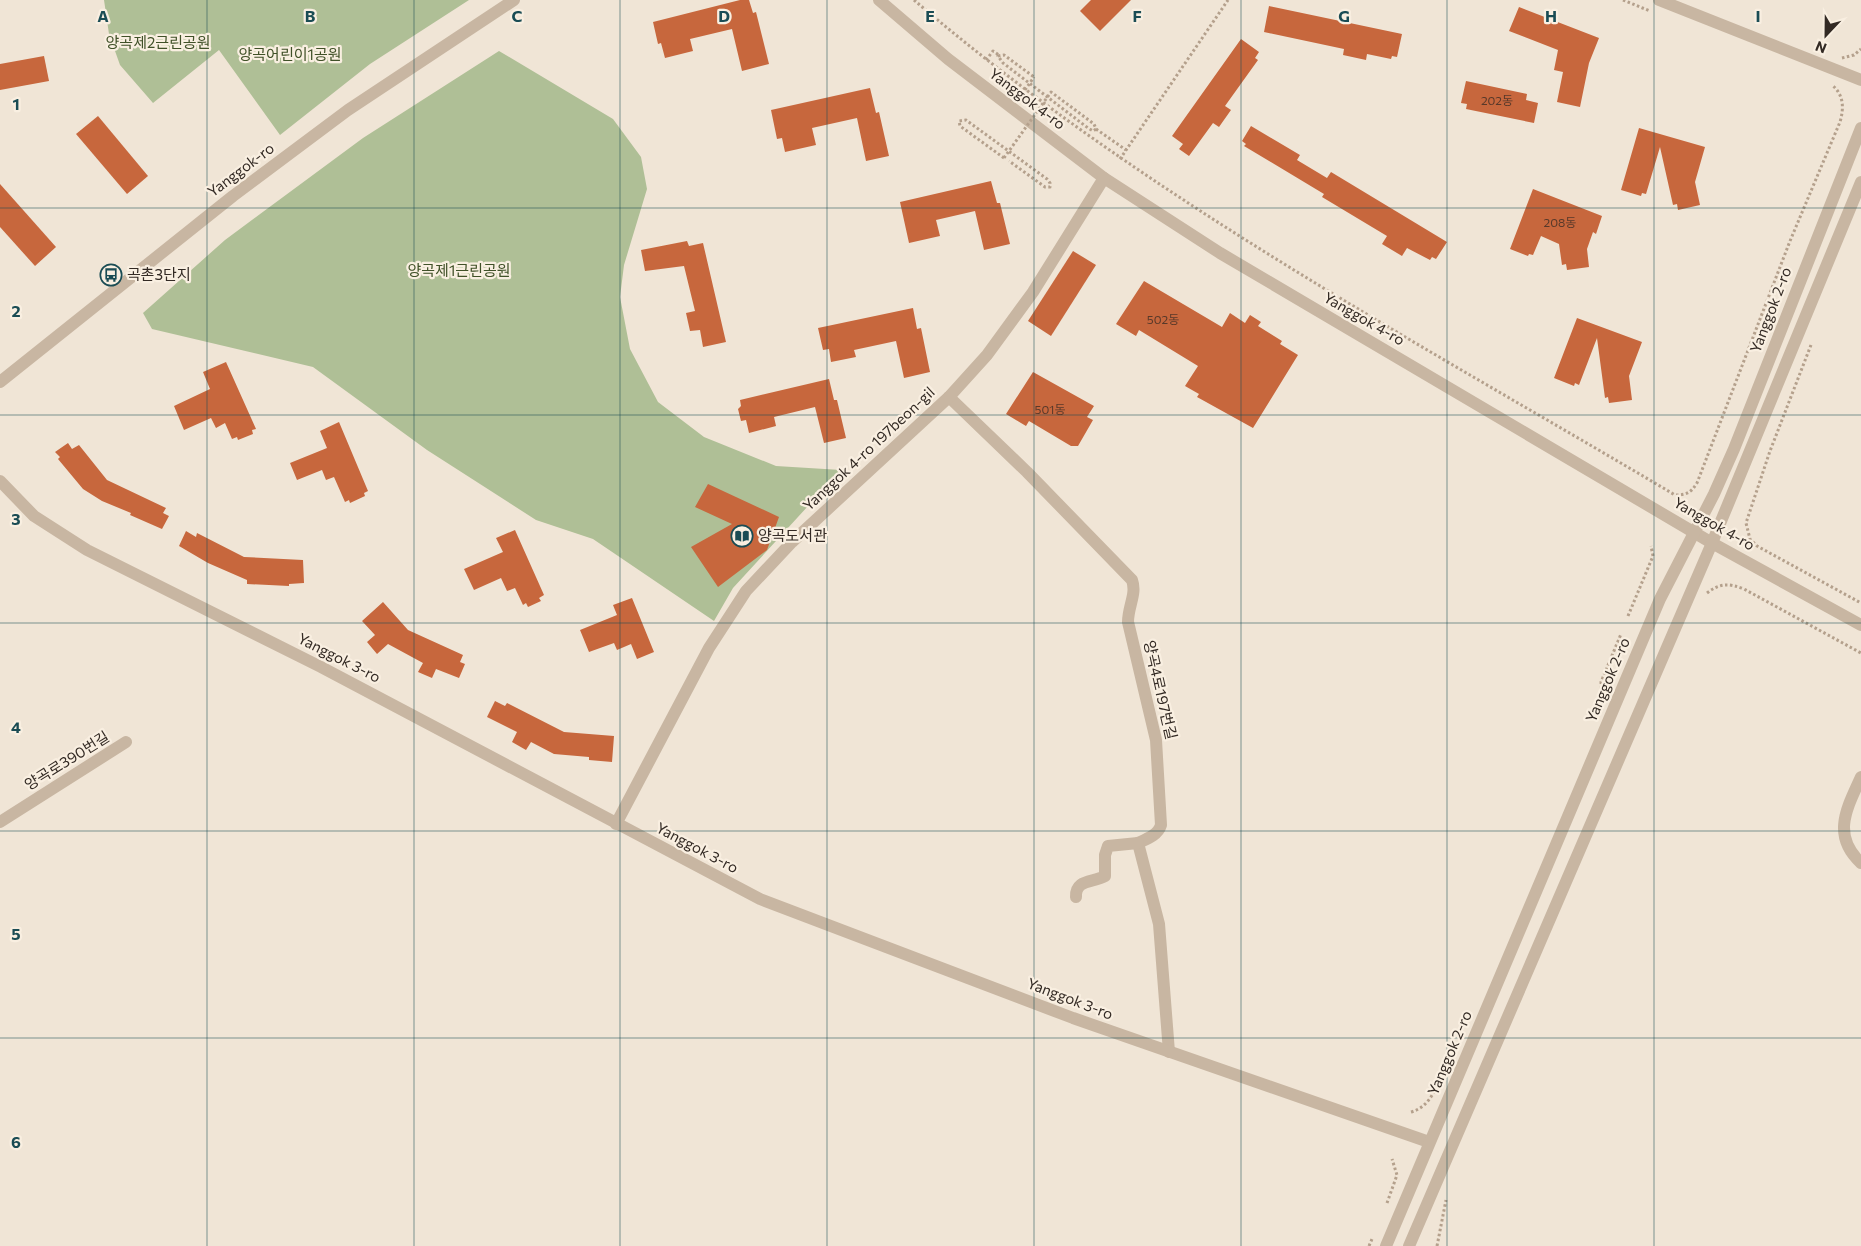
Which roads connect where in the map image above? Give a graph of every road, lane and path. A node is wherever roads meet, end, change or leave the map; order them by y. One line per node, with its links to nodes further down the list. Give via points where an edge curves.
1 (514, 0): 19 (street, Yanggok-ro, via 348,110 248,184)
2 (879, 0): 16 (street, Yanggok 4-ro, via 948,59)
3 (914, 0): 7 (path)
4 (1228, 0): 13 (path)
5 (1660, 0): 8 (street)
6 (999, 55): 7 (path, bridge, via 993,51); 10 (path, bridge, via 1004,55 1034,77); 12 (path, bridge, via 1000,61 1088,128)
7 (986, 60): 10 (path)
8 (1861, 80)
9 (1830, 83): 14 (path, via 1837,89 1844,109 1840,122 1790,241 1697,483 1685,495 1675,495 1365,312 1220,224)
10 (1025, 90): 14 (path)
11 (1861, 128): 22 (street, Yanggok 2-ro, via 1734,449)
12 (1096, 129): 13 (path); 15 (path, bridge, via 1094,124 1051,92 1009,151 1004,158 960,126 959,121 966,120 1008,151 1016,156 1047,179 1050,187 1045,187)
13 (1126, 150): 14 (path)
14 (1120, 158)
15 (1009, 161)
16 (1104, 178): 20 (street, Yanggok 4-ro 197beon-gil, via 1008,329); 22 (street, Yanggok 4-ro, via 1267,282)
17 (1861, 182): 23 (street)
18 (1812, 342): 26 (path, via 1746,523 1750,539 1757,546)
19 (0, 382)
20 (949, 397): 35 (street, Yanggok 4-ro 197beon-gil, via 792,542 746,591 709,648); 36 (street, 양곡4로197번길, via 1028,472 1132,580 1135,588 1128,609 1128,622 1156,740 1161,825 1154,835)
21 (0, 481): 35 (street, Yanggok 3-ro, via 34,516 87,550 321,666)
22 (1693, 532): 23 (street, Yanggok 4-ro); 42 (street, Yanggok 2-ro, via 1660,598)
23 (1712, 543): 28 (street, Yanggok 4-ro); 49 (street)
24 (1651, 546): 27 (path, via 1653,556)
25 (1702, 598): 30 (path, via 1717,586 1732,584)
26 (1861, 603)
27 (1628, 616)
28 (1861, 625)
29 (1621, 634): 31 (path, via 1601,682)
30 (1861, 653)
31 (1601, 703)
32 (126, 742): 34 (street, 양곡로390번길)
33 (1861, 777): 37 (street, via 1843,824 1849,847)
34 (0, 822)
35 (616, 824): 39 (street, Yanggok 3-ro, via 788,911)
36 (1138, 843): 38 (street, via 1108,846 1105,876 1077,886); 39 (street, via 1160,924)
37 (1861, 863)
38 (1076, 897)
39 (1169, 1052): 42 (street, Yanggok 3-ro)
40 (1449, 1058): 41 (path, via 1428,1102)
41 (1411, 1112)
42 (1429, 1142): 48 (street, Yanggok 2-ro)
43 (1392, 1159): 45 (path, via 1397,1175)
44 (1448, 1193): 50 (path)
45 (1387, 1204)
46 (1373, 1238): 47 (path)
47 (1369, 1246)
48 (1386, 1246)
49 (1409, 1246)
50 (1437, 1246)

